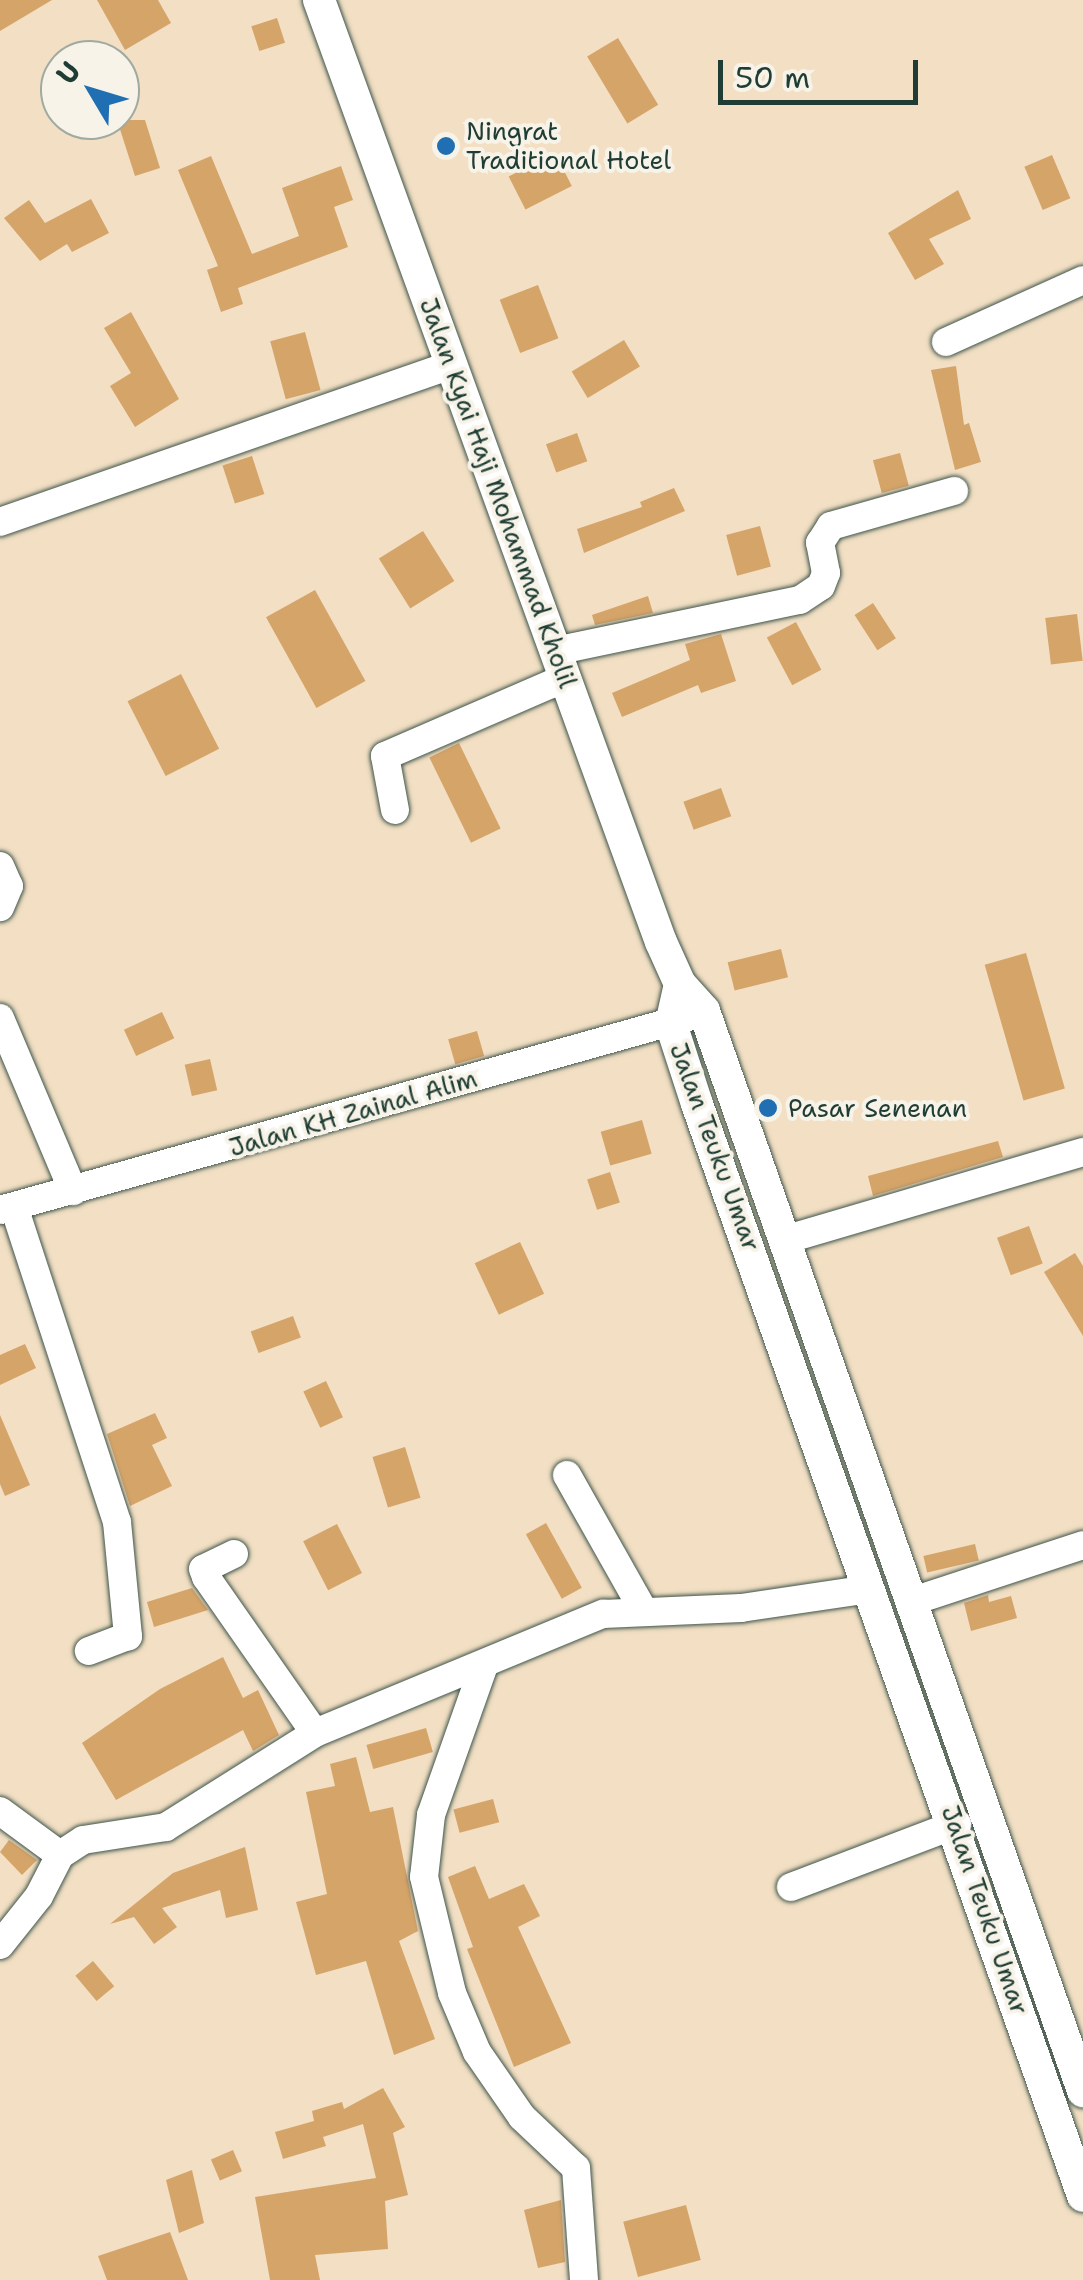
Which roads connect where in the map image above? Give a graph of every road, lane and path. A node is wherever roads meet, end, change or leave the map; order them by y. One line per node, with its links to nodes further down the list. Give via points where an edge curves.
1 (319, 0): 4 (main road, Jalan Kyai Haji Mohammad Kholil)
2 (1083, 280): 3 (street)
3 (946, 342)
4 (451, 365): 6 (street); 7 (main road, Jalan Kyai Haji Mohammad Kholil)
5 (954, 490): 7 (street, via 831,526 820,543 826,573 821,586 800,600)
6 (0, 522)
7 (560, 665): 8 (street, via 386,756); 11 (main road, Jalan Kyai Haji Mohammad Kholil)
8 (395, 810)
9 (0, 866): 10 (street, via 10,886)
10 (0, 907)
11 (680, 984): 12 (main road, Jalan Teuku Umar); 14 (main road, Jalan Teuku Umar)
12 (704, 1011): 14 (street, Jalan KH Zainal Alim); 18 (main road, Jalan Teuku Umar)
13 (0, 1018): 16 (street)
14 (671, 1024): 16 (street, Jalan KH Zainal Alim); 22 (main road, Jalan Teuku Umar)
15 (1083, 1152): 18 (street)
16 (73, 1191): 17 (street, Jalan KH Zainal Alim)
17 (7, 1208): 25 (street, via 117,1522 128,1636)
18 (784, 1240): 23 (main road, Jalan Teuku Umar)
19 (566, 1475): 24 (street)
20 (1083, 1545): 23 (street)
21 (234, 1554): 29 (street, via 203,1569 206,1577)
22 (869, 1588): 24 (street, via 741,1608); 28 (main road, Jalan Teuku Umar)
23 (910, 1602): 27 (main road, Jalan Teuku Umar)
24 (642, 1608): 26 (street, via 603,1614)
25 (89, 1650)
26 (483, 1668): 29 (street); 37 (street, via 431,1815 426,1894 452,1993 477,2052 522,2118 576,2168)
27 (948, 1705): 28 (main road); 35 (main road, Jalan Teuku Umar)
28 (918, 1720): 31 (main road, Jalan Teuku Umar)
29 (315, 1732): 32 (street, via 166,1827 83,1840)
30 (0, 1812): 32 (street)
31 (956, 1824): 33 (street); 36 (main road, Jalan Teuku Umar)
32 (60, 1855): 34 (street, via 39,1896)
33 (790, 1887)
34 (0, 1945)
35 (1083, 2091)
36 (1083, 2196)
37 (584, 2280)

